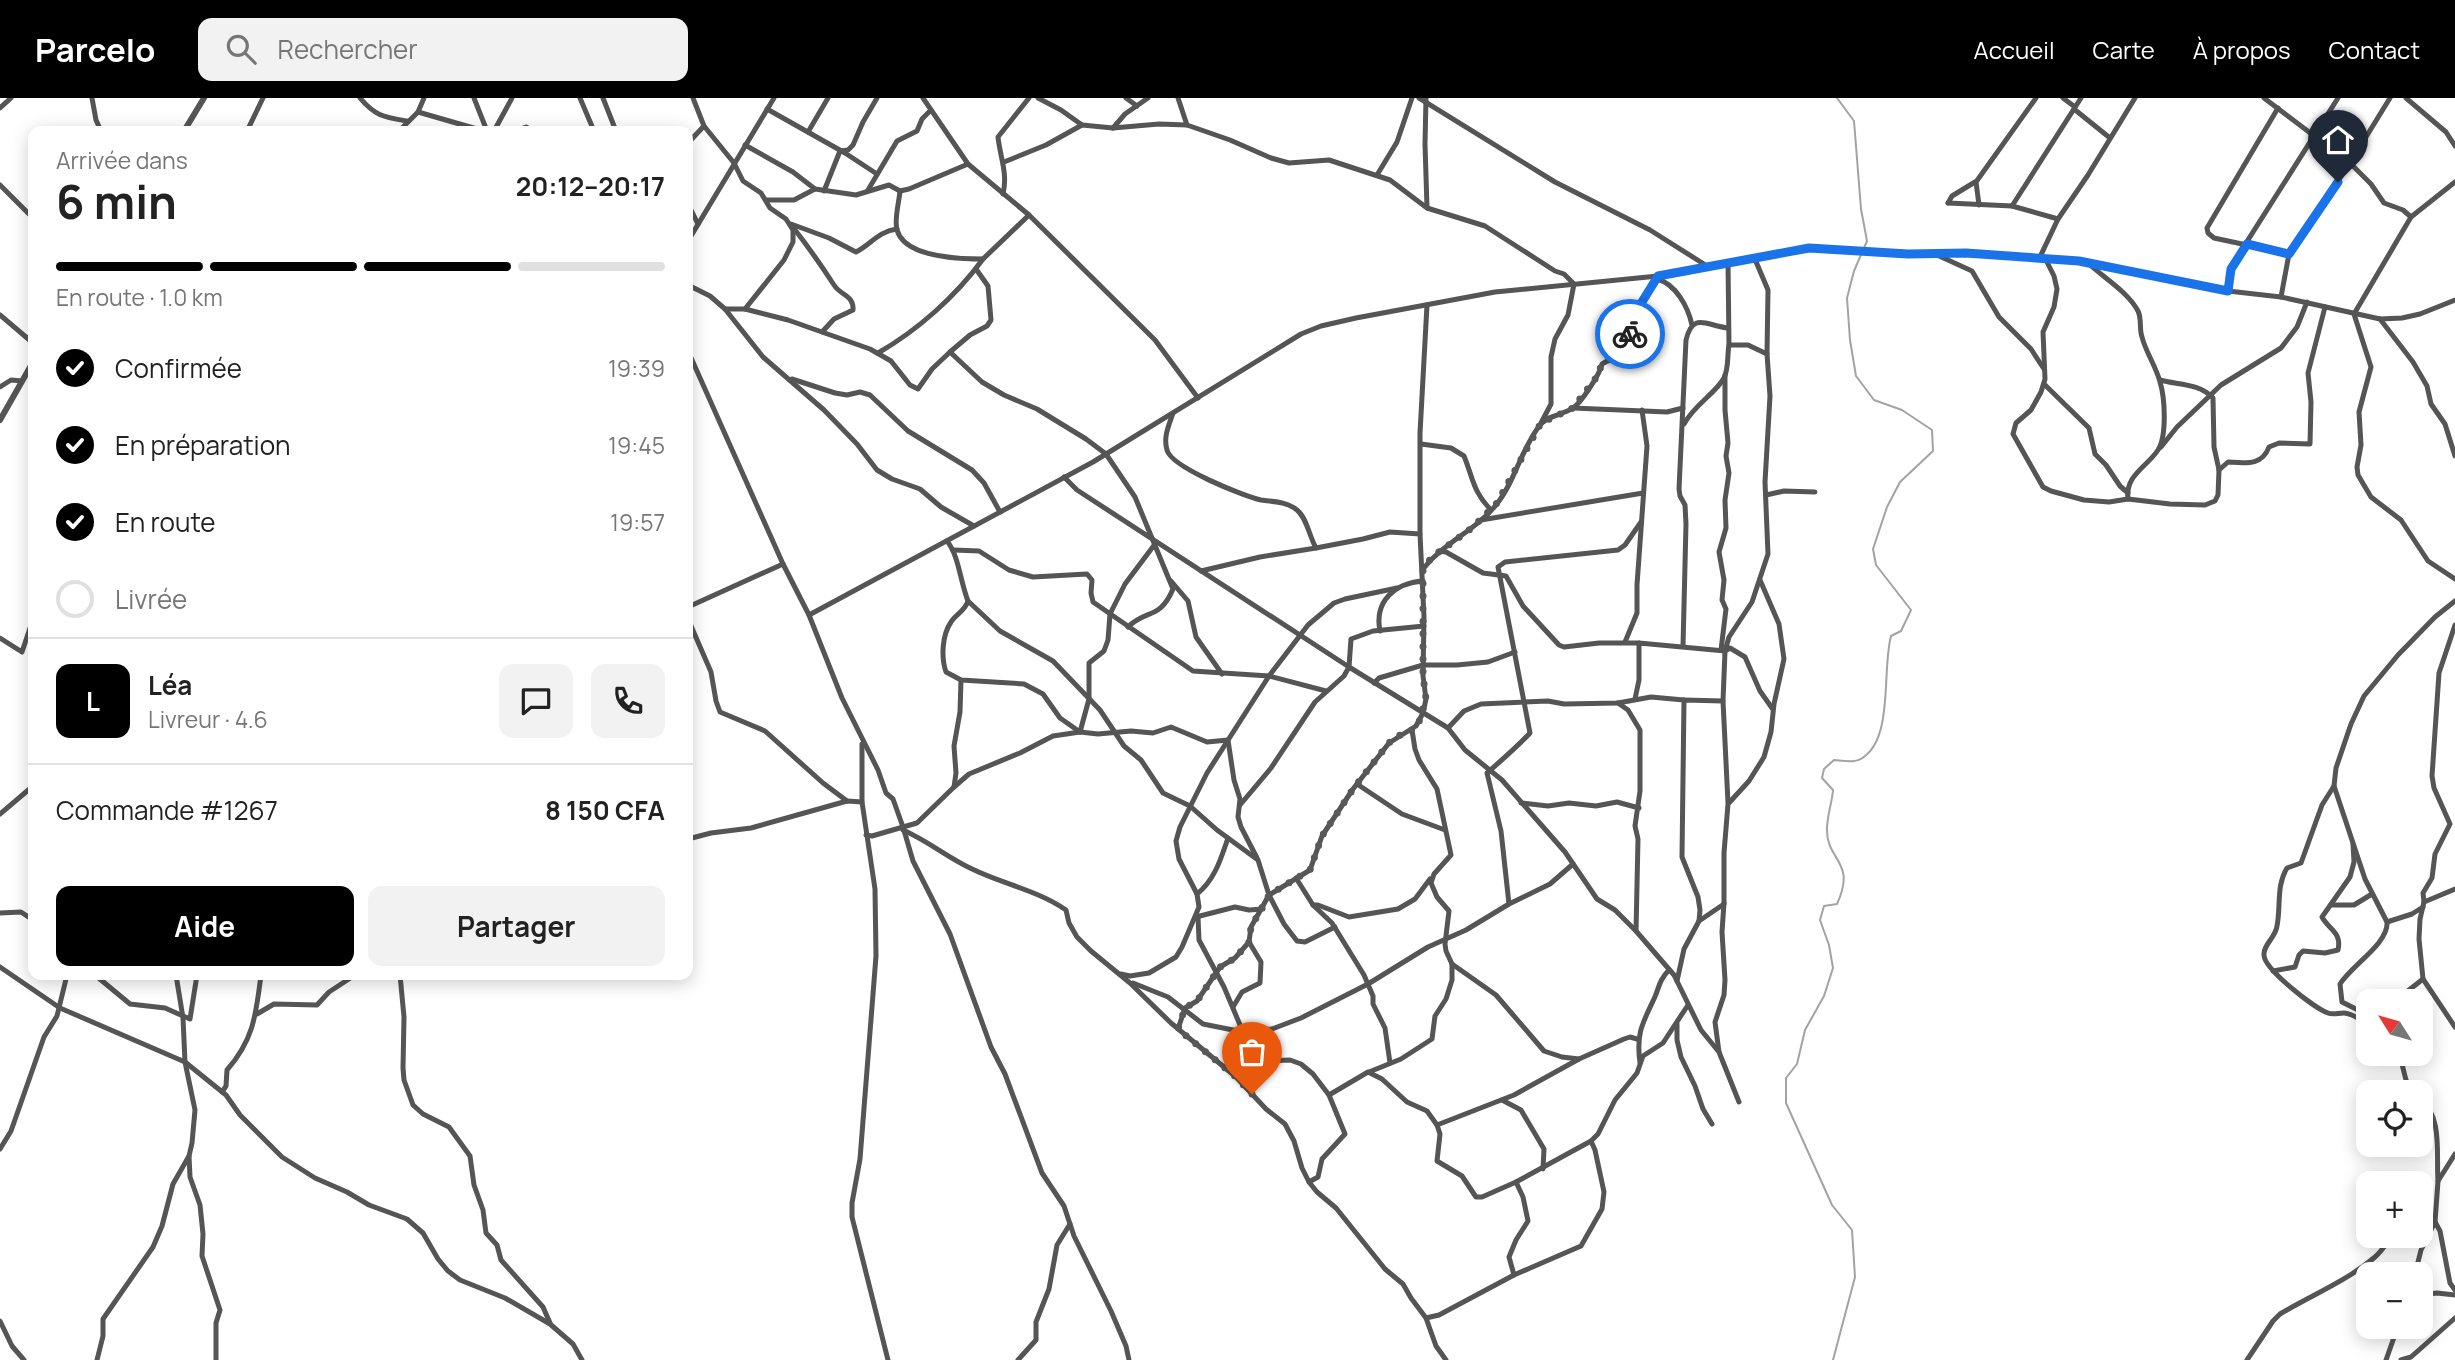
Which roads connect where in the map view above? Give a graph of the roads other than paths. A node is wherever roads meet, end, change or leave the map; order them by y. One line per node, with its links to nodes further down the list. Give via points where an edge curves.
1 (11, 98): 33 (street)
2 (92, 98): 43 (street)
3 (204, 98): 44 (street)
4 (263, 98): 45 (street)
5 (360, 98): 39 (street, via 370,111)
6 (424, 98): 38 (street)
7 (474, 98): 48 (street)
8 (512, 98): 49 (street)
9 (580, 98): 50 (street)
10 (603, 98): 51 (street)
11 (694, 98): 40 (street)
12 (774, 98): 36 (street)
13 (828, 98): 53 (street)
14 (877, 98): 59 (street, via 853,145)
15 (923, 98): 37 (street)
16 (1029, 98): 60 (street, via 998,137)
17 (1038, 98): 41 (street)
18 (1126, 98): 32 (street)
19 (1148, 98): 32 (street)
20 (1178, 98): 42 (street)
21 (1412, 98): 65 (street, via 1402,132)
22 (1419, 98): 31 (street)
23 (2036, 98): 66 (street)
24 (2063, 98): 34 (street)
25 (2081, 98): 34 (street)
26 (2135, 98): 56 (street)
27 (2264, 98): 35 (street)
28 (2338, 98): 54 (street)
29 (2390, 98): 62 (street)
30 (2406, 98): 58 (street, via 2446,132)
31 (1426, 100): 77 (street); 95 (street, via 1555,182 1650,230)
32 (1137, 106): 52 (street)
33 (0, 107)
34 (2075, 108): 56 (street); 76 (street)
35 (2278, 108): 54 (street); 87 (street, via 2207,229 2214,238)
36 (767, 109): 53 (street); 57 (street)
37 (931, 110): 63 (street); 64 (street, via 917,131 897,141)
38 (418, 112): 39 (street); 47 (street)
39 (407, 121): 46 (street)
40 (704, 125): 55 (street); 61 (street)
41 (1082, 125): 52 (street); 60 (street)
42 (1187, 125): 52 (street); 65 (street, via 1270,158 1289,163 1329,160)
43 (99, 126)
44 (187, 126)
45 (249, 126)
46 (403, 126)
47 (467, 126)
48 (483, 126)
49 (497, 126)
50 (592, 126)
51 (614, 126)
52 (1113, 128)
53 (808, 132): 59 (street)
54 (2314, 136): 62 (street); 87 (street)
55 (693, 137)
56 (2110, 138): 82 (street)
57 (745, 145): 61 (street); 69 (street)
58 (2455, 146)
59 (841, 151): 64 (street); 71 (street)
60 (1004, 162): 73 (street)
61 (734, 163): 74 (street, via 743,181); 84 (street)
62 (2350, 163): 81 (street, via 2384,204); 89 (street)
63 (968, 164): 72 (street); 73 (street)
64 (877, 174): 70 (street)
65 (1377, 176): 77 (street, via 1390,180)
66 (1976, 182): 75 (street); 75 (street, via 1948,203)
67 (2455, 182): 81 (street)
68 (0, 185): 78 (street)
69 (815, 189): 71 (street); 74 (street, via 794,200)
70 (868, 190): 71 (street, via 856,195); 72 (street, via 889,185)
71 (824, 191)
72 (900, 191): 85 (street)
73 (1003, 194): 80 (street)
74 (766, 200): 83 (street)
75 (1979, 205): 76 (street)
76 (2012, 206): 82 (street)
77 (1427, 208): 98 (street, via 1485,226)
78 (28, 213)
79 (693, 214): 84 (street)
80 (1029, 215): 91 (street); 129 (street, via 1155,340)
81 (2411, 217): 108 (street)
82 (2058, 219): 92 (street)
83 (790, 223): 85 (street, via 856,252); 107 (street, via 793,242 784,260); 113 (street, via 834,286 854,306)
84 (698, 224): 86 (street)
85 (897, 229): 91 (street, via 920,251)
86 (693, 232)
87 (2247, 244): 89 (street); 100 (street, via 2231,269)
88 (1933, 253): 90 (street, via 1809,248); 92 (street); 121 (street, via 1972,271 1999,317 2031,349)
89 (2289, 254): 101 (street)
90 (1754, 257): 93 (street); 118 (street, via 1768,290)
91 (983, 259): 96 (street)
92 (2042, 259): 94 (street); 121 (street, via 2057,289 2043,332)
93 (1728, 262): 95 (street); 112 (street)
94 (2088, 263): 100 (street); 124 (street, via 2138,310 2141,336)
95 (1707, 266): 97 (street)
96 (976, 269): 116 (street, via 988,286 991,320); 117 (street, via 928,317)
97 (1658, 277): 98 (street); 111 (street, via 1681,299); 130 (street, via 1637,310 1626,347 1601,365)
98 (1574, 284): 104 (street); 135 (street, via 1568,315 1555,339 1551,404)
99 (693, 288): 106 (street)
100 (2228, 291): 101 (street)
101 (2281, 296): 103 (street)
102 (2455, 300): 110 (street, via 2420,314)
103 (2306, 302): 105 (street); 128 (street, via 2297,327 2281,348 2227,380)
104 (1427, 304): 129 (street, via 1301,334); 137 (street)
105 (2325, 307): 108 (street); 141 (street, via 2308,373 2310,444 2279,443 2255,463 2228,462)
106 (725, 309): 107 (street); 123 (street, via 763,357)
107 (745, 309): 113 (street)
108 (2354, 314): 110 (street); 162 (street, via 2371,367 2359,412 2358,475 2371,497 2405,525 2428,561)
109 (0, 315): 114 (street)
110 (2380, 318): 140 (street, via 2427,386)
111 (1692, 325): 112 (street, via 1704,322); 131 (street, via 1686,340)
112 (1728, 328): 115 (street)
113 (822, 332): 117 (street)
114 (28, 339)
115 (1729, 345): 118 (street, via 1748,345); 122 (street)
116 (950, 352): 117 (street, via 918,389); 139 (street, via 982,382 1037,409)
117 (878, 353)
118 (1767, 354): 145 (street)
119 (693, 362): 158 (street)
120 (28, 371): 125 (street)
121 (2046, 372): 126 (street)
122 (1726, 375): 136 (street); 183 (street, via 1729,472 1726,528 1719,552 1726,609)
123 (788, 378): 148 (street, via 835,393 870,395 908,431 972,470); 151 (street, via 857,444 877,470 920,489)
124 (2160, 380): 128 (street); 138 (street, via 2164,419)
125 (22, 382): 127 (street, via 13,380); 134 (street)
126 (2044, 384): 146 (street, via 2089,428 2095,454); 146 (street, via 2013,434 2043,487 2084,500 2109,502)
127 (0, 387)
128 (2212, 395): 138 (street); 141 (street)
129 (1198, 398): 133 (street)
130 (1573, 408): 132 (street); 135 (street)
131 (1683, 408): 132 (street); 136 (street)
132 (1642, 410): 144 (street, via 1647,446)
133 (1173, 413): 139 (street); 155 (street, via 1165,438 1171,459 1198,475 1293,507 1302,515)
134 (0, 420)
135 (1541, 423): 147 (street)
136 (1682, 426): 182 (street, via 1679,488 1686,524)
137 (1421, 444): 147 (street, via 1451,448 1464,456 1474,487); 152 (street)
138 (2159, 449): 146 (street, via 2137,471)
139 (1106, 454): 142 (street); 154 (street, via 1135,497)
140 (2455, 456)
141 (2219, 470): 146 (street, via 2218,495 2211,504 2170,504)
142 (1064, 477): 148 (street); 154 (street)
143 (1815, 492): 145 (street)
144 (1643, 493): 149 (street); 150 (street)
145 (1766, 495): 163 (street, via 1768,554)
146 (2128, 496)
147 (1491, 510): 149 (street)
148 (1000, 512): 151 (street)
149 (1481, 520): 157 (street)
150 (1641, 522): 161 (street, via 1618,550 1505,562 1498,567); 180 (street, via 1637,613)
151 (974, 526): 153 (street)
152 (1420, 534): 155 (street, via 1390,532); 159 (street)
153 (947, 541): 156 (street); 171 (street)
154 (1154, 542): 160 (street); 164 (street); 170 (street)
155 (1316, 548): 160 (street)
156 (954, 550): 167 (street); 170 (street, via 979,551 1009,570 1033,577 1087,574 1094,602)
157 (1439, 551): 159 (street); 161 (street, via 1483,573)
158 (783, 564): 169 (street); 171 (street)
159 (1423, 569): 165 (street)
160 (1201, 571): 178 (street)
161 (1500, 575): 180 (street, via 1506,576 1523,606 1559,645); 184 (street)
162 (2455, 579)
163 (1760, 580): 183 (street); 198 (street, via 1783,639 1784,659)
164 (1171, 581): 174 (street, via 1173,589 1163,608); 187 (street, via 1188,600 1196,637)
165 (1423, 581): 166 (street); 173 (street)
166 (1397, 588): 176 (street, via 1378,613); 178 (street, via 1345,598)
167 (968, 601): 189 (street, via 949,624 943,647 946,672); 192 (street, via 1000,631 1052,661)
168 (2455, 601): 208 (street, via 2398,655 2364,696 2336,768)
169 (693, 605)
170 (1110, 614): 174 (street); 192 (street, via 1108,640 1088,666)
171 (809, 615): 205 (street)
172 (2455, 625): 235 (street, via 2440,673 2432,776 2449,828 2435,854 2434,874 2423,892)
173 (1424, 626): 176 (street); 185 (street)
174 (1128, 627): 187 (street, via 1192,671)
175 (693, 631): 211 (street, via 711,672 720,712 765,731)
176 (1380, 631): 186 (street, via 1352,639)
177 (28, 633): 179 (street, via 22,652)
178 (1301, 635): 186 (street); 188 (street)
179 (0, 638)
180 (1625, 642): 181 (street)
181 (1639, 643): 182 (street); 193 (street)
182 (1683, 646): 183 (street)
183 (1723, 651): 195 (street); 198 (street, via 1730,648 1745,657)
184 (1515, 652): 185 (street, via 1475,663); 196 (street)
185 (1423, 665): 190 (street); 199 (street)
186 (1349, 667): 190 (street); 191 (street)
187 (1222, 674): 188 (street)
188 (1269, 676): 191 (street); 204 (street)
189 (961, 680): 202 (street, via 1024,684 1049,699 1060,718); 209 (street)
190 (1374, 682): 199 (street)
191 (1326, 691): 215 (street)
192 (1089, 699): 202 (street); 203 (street)
193 (1635, 699): 194 (street); 197 (street)
194 (1684, 700): 195 (street); 243 (street, via 1682,857 1699,897)
195 (1723, 701): 214 (street)
196 (1524, 702): 197 (street); 200 (street, via 1472,706); 206 (street, via 1530,733)
197 (1618, 704): 217 (street, via 1628,710 1640,730)
198 (1773, 709): 214 (street, via 1764,757)
199 (1423, 713): 200 (street); 201 (street)
200 (1448, 728): 206 (street, via 1465,750)
201 (1412, 730): 207 (street, via 1393,738); 220 (street, via 1419,760 1437,789)
202 (1080, 732): 203 (street); 209 (street, via 1053,736 969,774)
203 (1115, 734): 204 (street, via 1153,733 1171,727 1207,742); 216 (street, via 1141,760 1163,793)
204 (1228, 740): 215 (street); 216 (street)
205 (862, 742): 212 (street); 219 (street)
206 (1492, 769): 213 (street); 234 (street, via 1487,775 1501,831)
207 (1357, 784): 220 (street, via 1402,814); 228 (street, via 1322,836 1310,870)
208 (2334, 786): 222 (street); 252 (street, via 2301,863 2283,874 2277,932 2263,955)
209 (954, 788): 219 (street, via 916,823)
210 (28, 790): 218 (street)
211 (847, 801): 212 (street); 223 (street, via 751,828)
212 (862, 802): 221 (street)
213 (1521, 803): 217 (street, via 1596,806 1617,802); 226 (street)
214 (1728, 804): 233 (street)
215 (1240, 805): 225 (street, via 1241,827)
216 (1189, 806): 224 (street); 230 (street, via 1177,848)
217 (1639, 808): 246 (street, via 1635,826)
218 (0, 814)
219 (903, 828): 221 (street); 254 (street, via 971,869 1050,899 1066,910 1077,937); 302 (street, via 913,862 950,934 1042,1173)
220 (1446, 830): 227 (street, via 1451,855)
221 (866, 835): 317 (street, via 875,889 876,956 852,1217)
222 (2352, 835): 231 (street); 237 (street, via 2353,870)
223 (693, 838)
224 (1228, 838): 225 (street); 230 (street, via 1216,870)
225 (1258, 860): 232 (street)
226 (1573, 864): 234 (street, via 1550,884); 246 (street, via 1597,899)
227 (1432, 877): 236 (street, via 1415,899 1398,909 1349,917); 247 (street, via 1437,897 1449,911)
228 (1296, 878): 232 (street); 236 (street)
229 (2455, 889): 235 (street)
230 (1197, 894): 241 (street)
231 (2372, 894): 237 (street, via 2354,905); 244 (street)
232 (1269, 895): 238 (street); 245 (street, via 1300,943)
233 (1724, 902): 243 (street); 280 (street, via 1726,980 1715,1023)
234 (1509, 904): 247 (street)
235 (2424, 904): 244 (street, via 2412,914); 255 (street, via 2419,939)
236 (1313, 905): 245 (street)
237 (2332, 905): 252 (street, via 2322,916 2339,937 2338,950 2303,951 2295,967)
238 (1263, 909): 241 (street, via 1235,907); 248 (street, via 1251,927)
239 (2, 913): 240 (street, via 21,912); 242 (street)
240 (28, 917)
241 (1197, 917): 253 (street, via 1199,940); 254 (street, via 1176,957 1139,975)
242 (0, 921)
243 (1699, 921): 263 (street, via 1684,949)
244 (2387, 922): 271 (street, via 2382,940 2340,984 2342,1002)
245 (1335, 928): 265 (street)
246 (1636, 931): 251 (street)
247 (1446, 940): 249 (street); 265 (street)
248 (1249, 942): 253 (street); 268 (street, via 1261,962 1260,983 1242,992)
249 (1452, 964): 281 (street, via 1496,995 1544,1051); 283 (street, via 1450,989 1436,1012 1433,1039)
250 (0, 967): 269 (street)
251 (1669, 970): 263 (street); 279 (street, via 1659,982)
252 (2273, 971): 274 (street, via 2328,1013)
253 (1215, 972): 268 (street); 270 (street, via 1197,1001)
254 (1119, 974): 264 (street)
255 (2423, 979): 266 (street); 276 (street)
256 (66, 980): 269 (street)
257 (100, 980): 273 (street, via 130,1004 165,1008)
258 (177, 980): 273 (street)
259 (196, 980): 273 (street, via 191,1018)
260 (260, 980): 272 (street)
261 (347, 980): 272 (street, via 317,1005 274,1004)
262 (400, 980): 311 (street, via 404,1080 413,1105 449,1127 470,1156 486,1233)
263 (1676, 982): 267 (street)
264 (1130, 983): 270 (street, via 1155,990); 277 (street)
265 (1368, 984): 278 (street, via 1286,1025); 283 (street, via 1388,1038)
266 (2410, 989)
267 (1688, 1005): 275 (street); 280 (street)
268 (1233, 1007): 278 (street)
269 (60, 1008): 282 (street); 294 (street)
270 (1185, 1008): 277 (street); 278 (street, via 1203,1024)
271 (2356, 1009)
272 (256, 1014): 286 (street, via 250,1036 227,1070)
273 (183, 1018): 282 (street)
274 (2356, 1018)
275 (1677, 1024): 284 (street, via 1663,1043 1643,1056); 291 (street, via 1678,1048)
276 (2455, 1027)
277 (1178, 1029): 299 (street, via 1285,1124)
278 (1243, 1032): 287 (street, via 1258,1057 1301,1064)
279 (1637, 1039): 281 (street, via 1624,1039); 284 (street)
280 (1719, 1052): 289 (street)
281 (1579, 1059): 288 (street)
282 (185, 1062): 286 (street); 296 (street, via 195,1110)
283 (1390, 1063): 285 (street)
284 (1640, 1066): 293 (street)
285 (1368, 1072): 287 (street); 292 (street, via 1407,1102 1427,1111)
286 (222, 1092): 311 (street, via 291,1163 369,1205 407,1219 460,1280 505,1298)
287 (1329, 1095): 299 (street, via 1345,1134 1322,1159 1318,1177)
288 (1502, 1100): 292 (street); 297 (street, via 1521,1110 1544,1149)
289 (1739, 1102)
290 (2433, 1117): 298 (street)
291 (1712, 1124)
292 (1437, 1125): 300 (street, via 1437,1161 1465,1178 1476,1197)
293 (1591, 1141): 297 (street); 305 (street, via 1604,1192 1602,1209 1586,1238 1578,1248)
294 (0, 1149)
295 (2455, 1154): 298 (street)
296 (189, 1156): 314 (street, via 173,1184 153,1247 103,1319); 315 (street, via 204,1234 202,1256 220,1310)
297 (1543, 1169): 300 (street)
298 (2438, 1181): 301 (street)
299 (1309, 1182): 308 (street, via 1403,1284)
300 (1516, 1182): 305 (street, via 1528,1221 1509,1257)
301 (2435, 1222): 304 (street); 306 (street)
302 (1070, 1224): 318 (street, via 1056,1248 1049,1289 1036,1322 1036,1340); 319 (street)
303 (2383, 1248): 321 (street, via 2355,1272 2280,1314)
304 (2418, 1262)
305 (1514, 1275): 308 (street, via 1466,1303)
306 (2455, 1292): 307 (street)
307 (2433, 1293)
308 (1426, 1318): 320 (street)
309 (2455, 1318): 323 (street)
310 (0, 1321): 313 (street)
311 (550, 1324): 316 (street, via 573,1344)
312 (2393, 1339): 322 (street)
313 (24, 1360)
314 (97, 1360)
315 (216, 1360)
316 (582, 1360)
317 (888, 1360)
318 (1018, 1360)
319 (1129, 1360)
320 (1446, 1360)
321 (2247, 1360)
322 (2386, 1360)
323 (2402, 1360)

